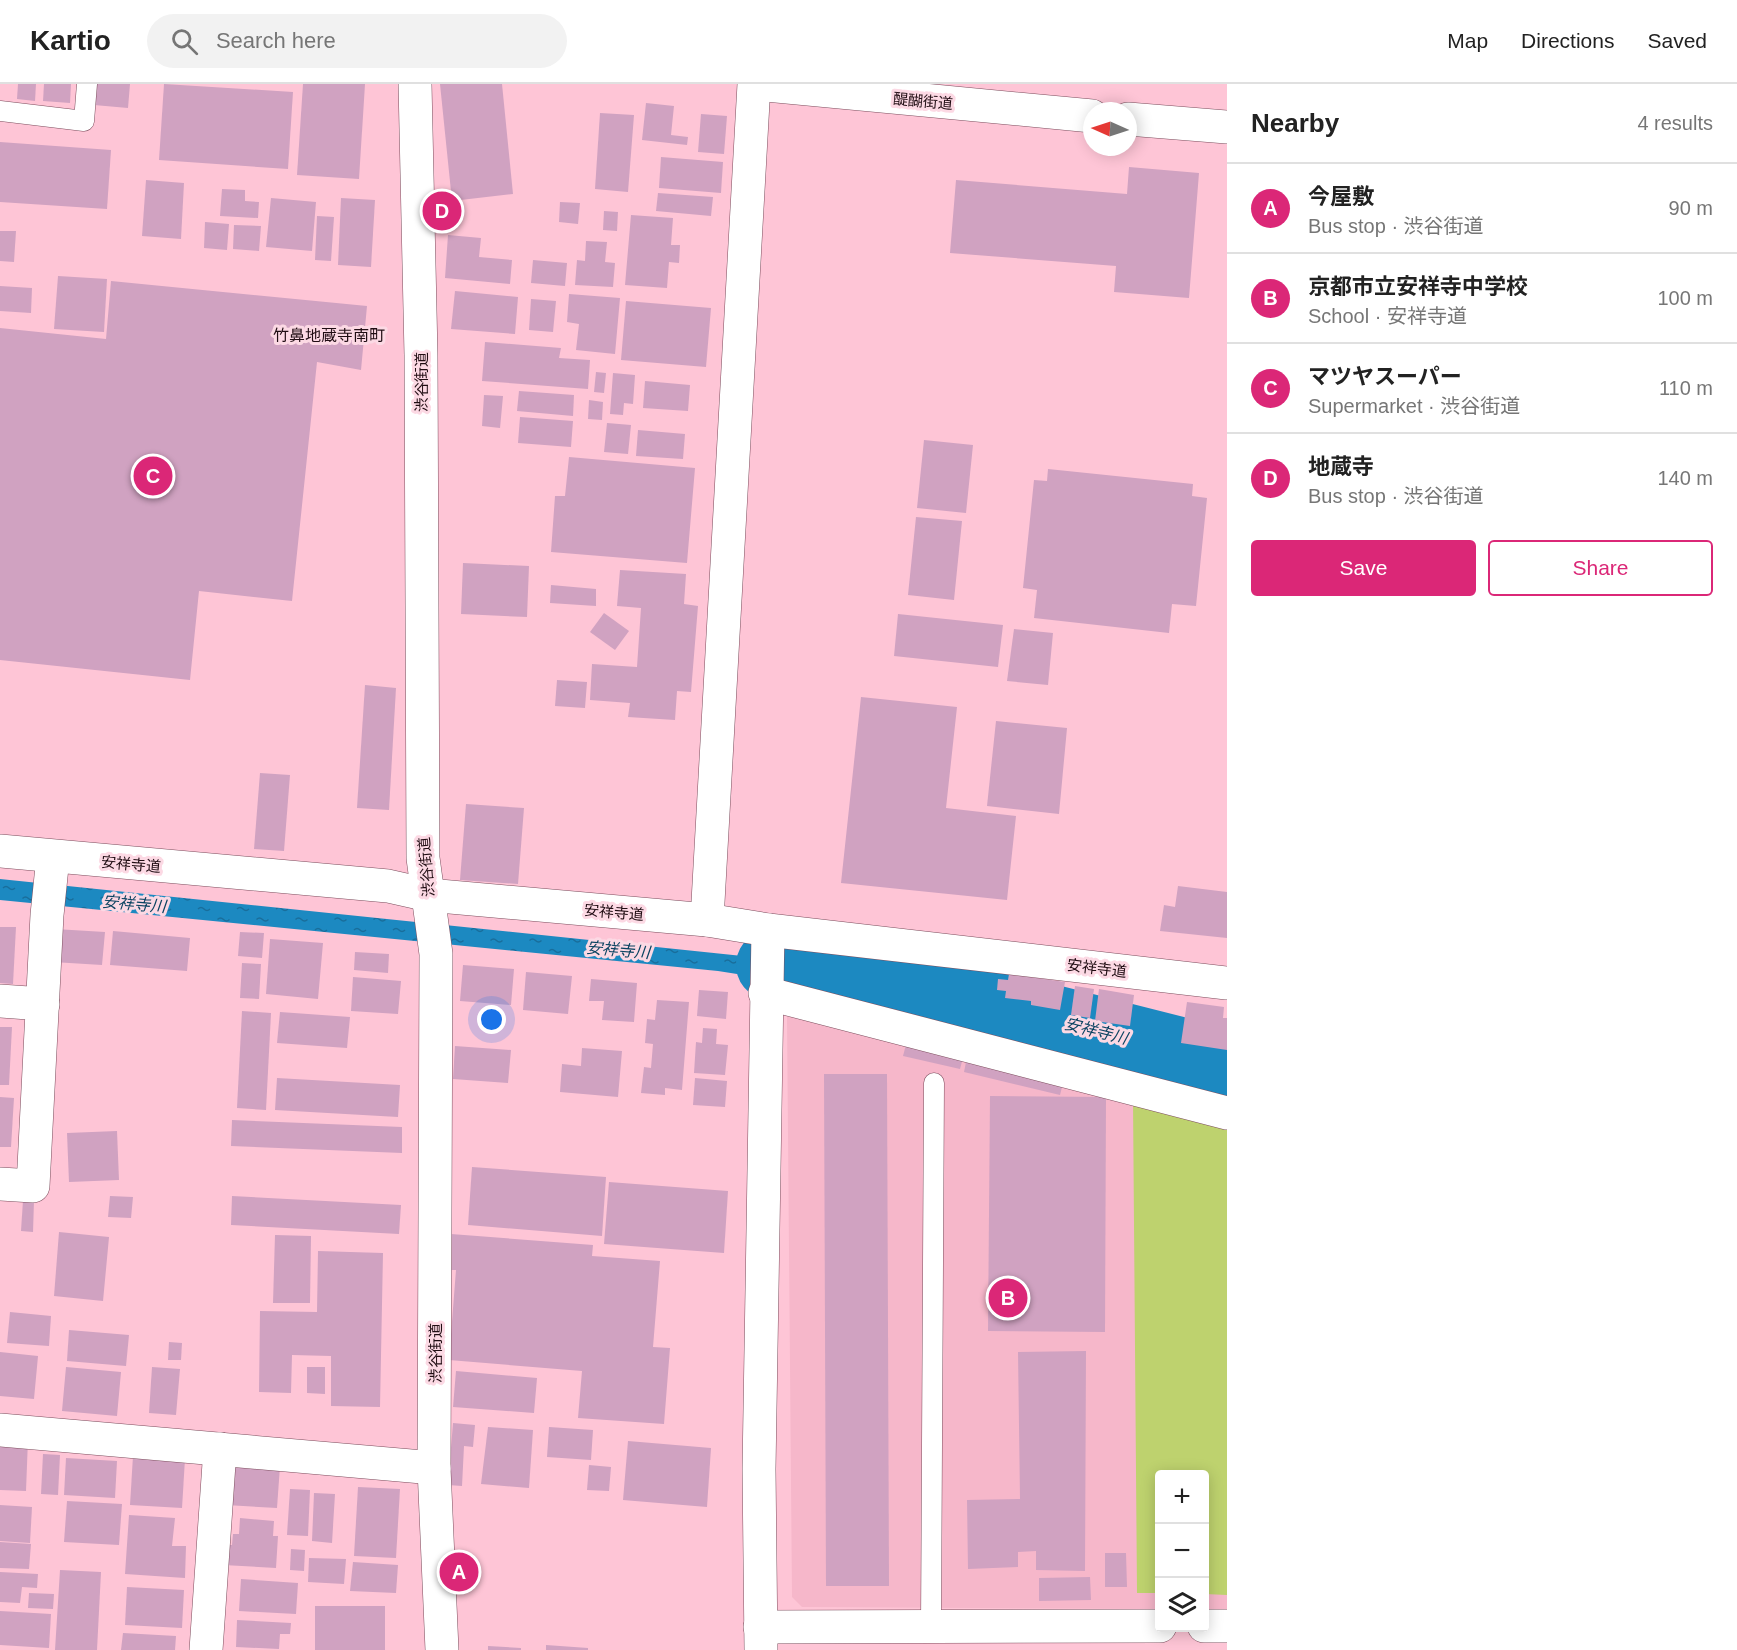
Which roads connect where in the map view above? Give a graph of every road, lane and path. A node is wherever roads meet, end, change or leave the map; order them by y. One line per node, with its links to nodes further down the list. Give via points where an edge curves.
1 (87, 84): 4 (lane, via 84,121)
2 (415, 84): 10 (street, 渋谷街道, via 421,367 423,858)
3 (754, 84): 5 (street, 醍醐街道); 11 (street)
4 (0, 111)
5 (1083, 115)
6 (1137, 120): 7 (street)
7 (1227, 127)
8 (0, 851): 9 (street, 安祥寺道)
9 (53, 857): 10 (street, 安祥寺道, via 388,886); 16 (street)
10 (429, 902): 11 (street, 安祥寺道); 22 (street, 渋谷街道, via 436,954)
11 (707, 920): 12 (street, 安祥寺道)
12 (768, 930): 13 (street, 安祥寺道); 14 (street)
13 (1227, 983)
14 (765, 993): 18 (street); 27 (street, via 759,1469)
15 (0, 1001): 16 (street)
16 (43, 1004): 19 (street, via 33,1186)
17 (934, 1083): 26 (lane)
18 (1227, 1113)
19 (0, 1184)
20 (0, 1430): 21 (street)
21 (220, 1449): 22 (street); 28 (street)
22 (434, 1467): 29 (street, 渋谷街道)
23 (1155, 1626): 26 (street)
24 (1209, 1626): 25 (street)
25 (1227, 1626)
26 (931, 1627): 27 (street)
27 (761, 1639)
28 (206, 1650)
29 (442, 1650)

